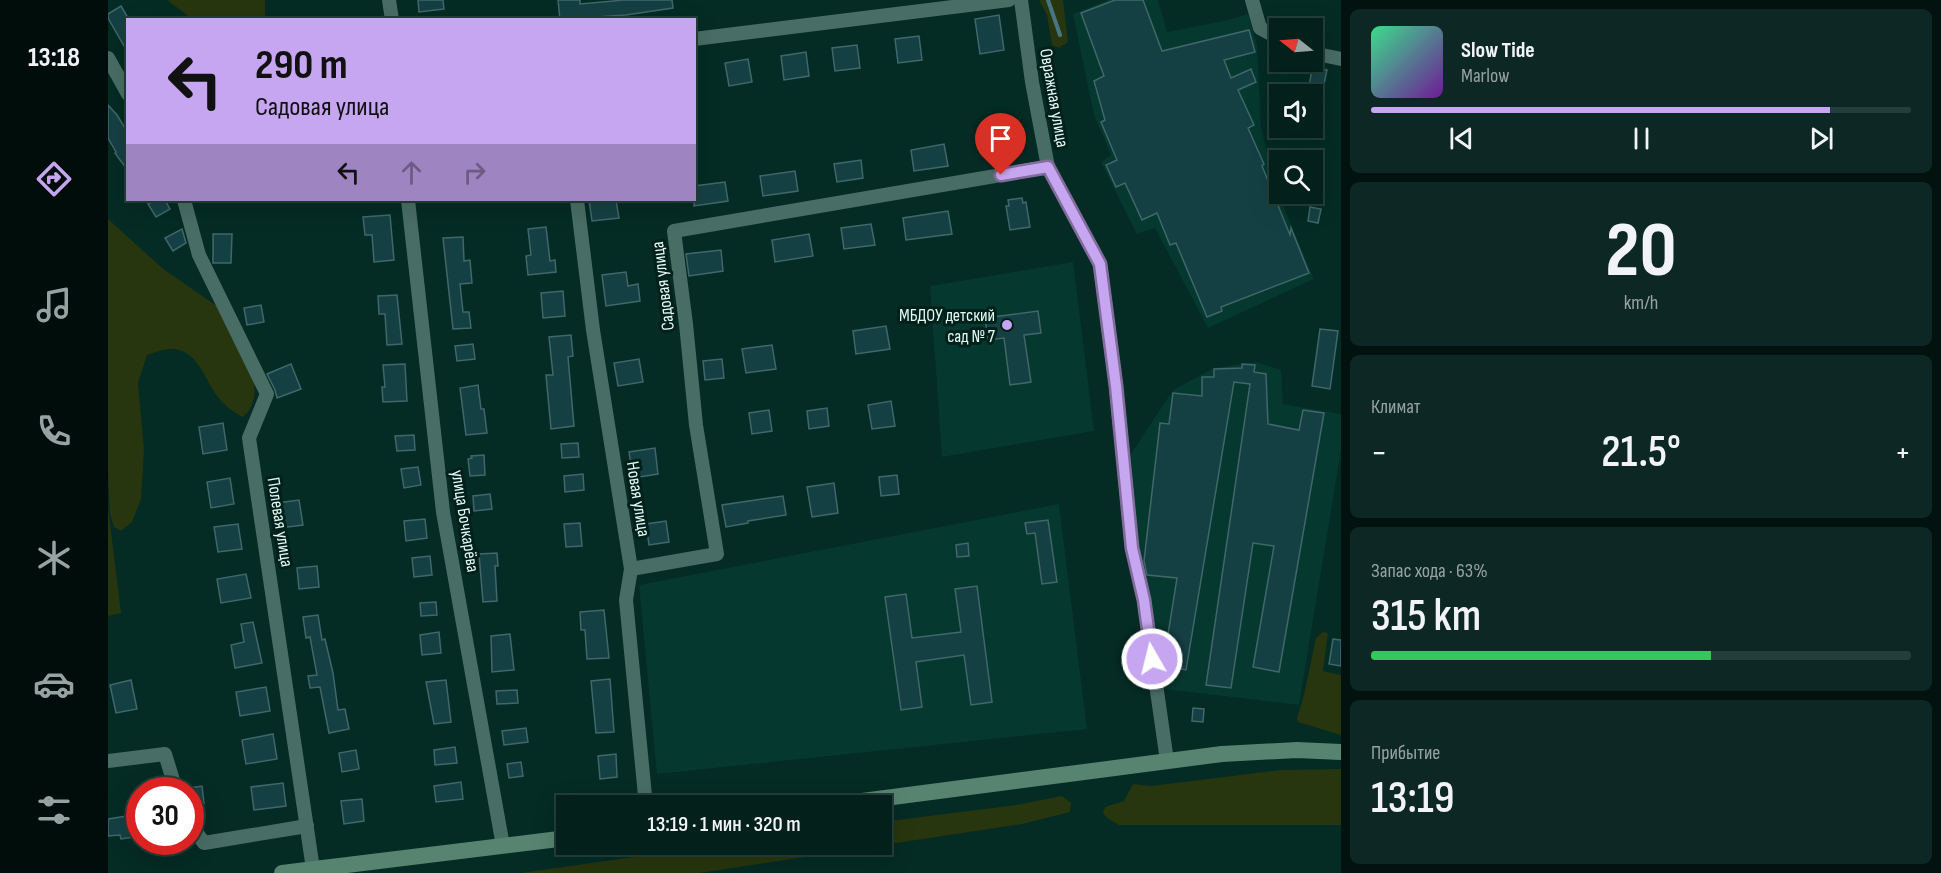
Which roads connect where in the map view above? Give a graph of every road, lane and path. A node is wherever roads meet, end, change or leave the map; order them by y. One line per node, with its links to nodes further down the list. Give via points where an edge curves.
1 (389, 0): 5 (street)
2 (1009, 0): 7 (street)
3 (1021, 0): 12 (street, Овражная улица)
4 (1252, 0): 6 (street, via 1260,28)
5 (392, 18)
6 (1269, 33)
7 (696, 39)
8 (1323, 56): 10 (street)
9 (108, 58): 11 (street)
10 (1341, 60)
11 (126, 90)
12 (1048, 167): 16 (street, Садовая улица, via 674,231 696,425 717,554); 19 (street, Овражная улица, via 1100,264 1132,548 1144,600)
13 (184, 201): 23 (street, Полевая улица, via 199,255 267,394 249,438)
14 (408, 201): 26 (street, улица Бочкарёва, via 443,512)
15 (577, 201): 16 (street, Новая улица, via 592,330)
16 (631, 569): 21 (street, Новая улица, via 626,600)
17 (1341, 752): 19 (main road, via 1297,750)
18 (108, 761): 20 (street, via 165,754)
19 (1167, 761): 22 (main road)
20 (172, 777)
21 (645, 795)
22 (892, 797)
23 (307, 826): 25 (street); 27 (street, Полевая улица)
24 (556, 839): 26 (main road)
25 (204, 843)
26 (503, 846): 27 (main road)
27 (314, 869): 28 (main road)
28 (282, 873)

